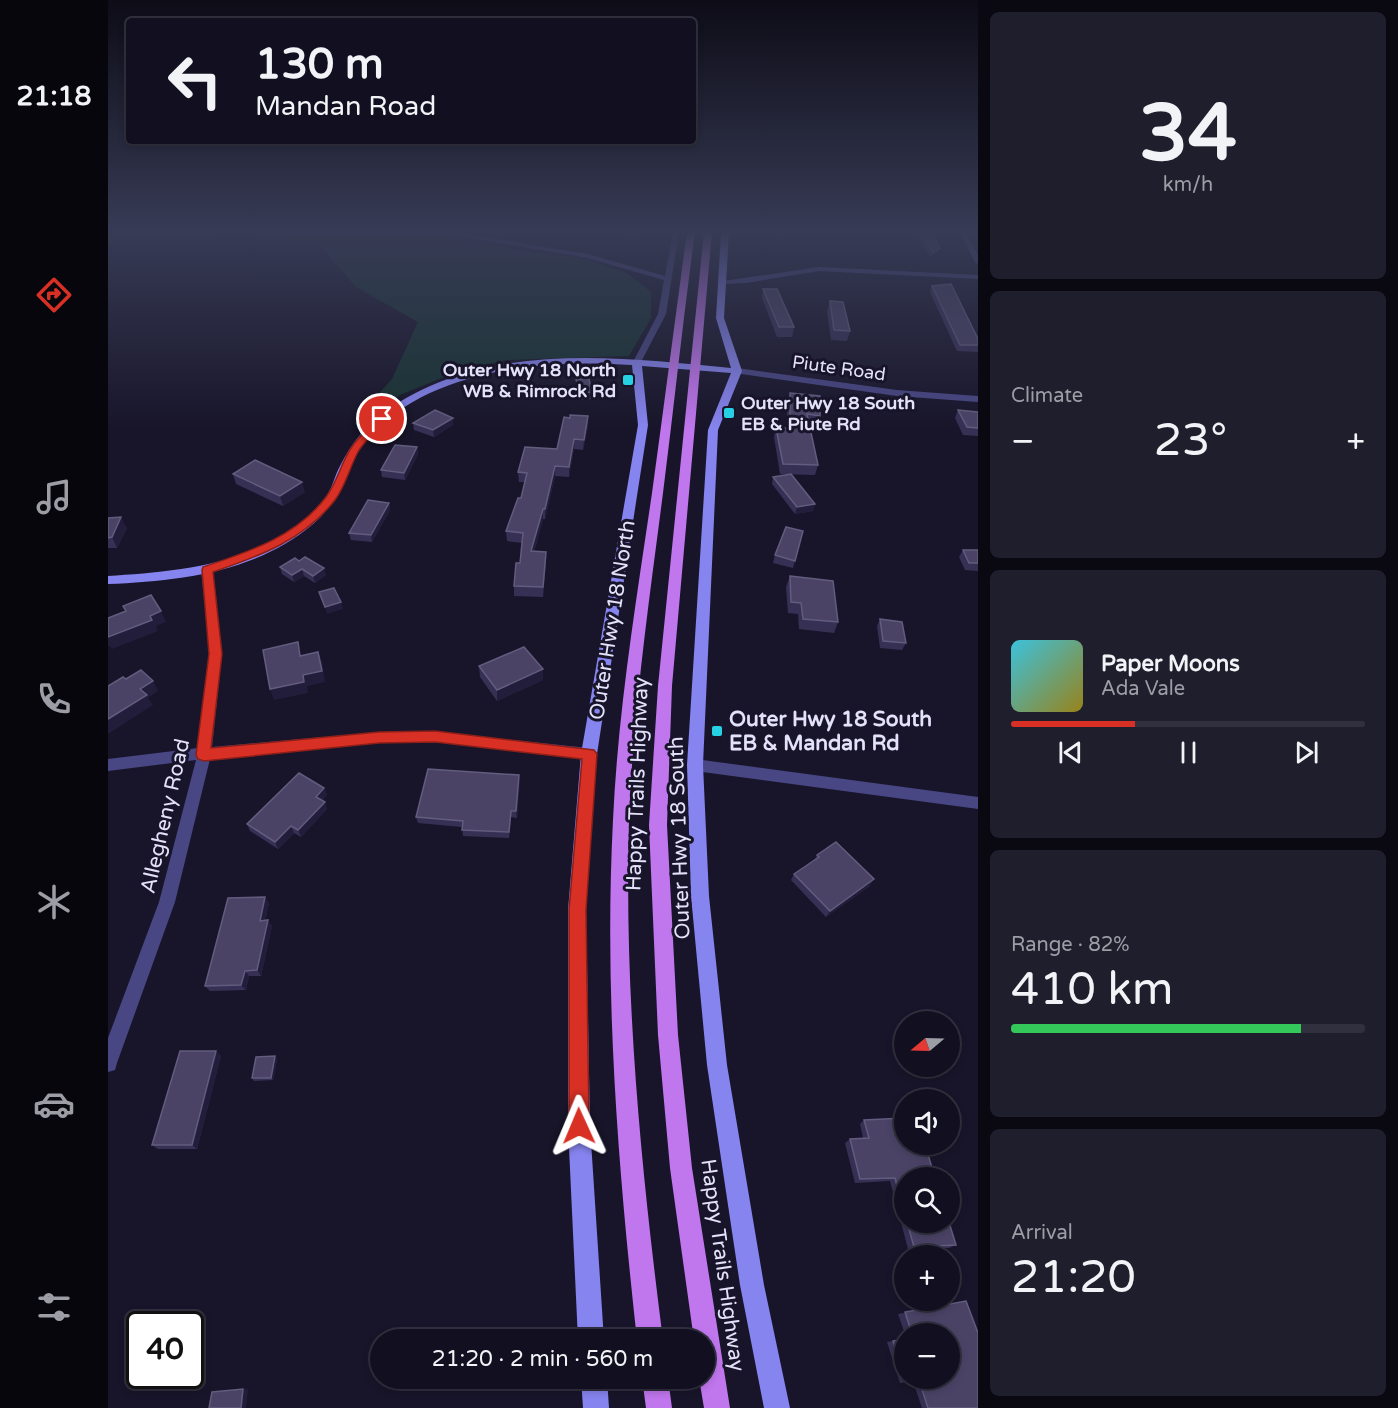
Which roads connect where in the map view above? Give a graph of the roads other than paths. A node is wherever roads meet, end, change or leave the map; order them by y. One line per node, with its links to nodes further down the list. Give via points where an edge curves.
1 (665, 298): 5 (street, via 662,314)
2 (683, 298): 6 (main road, Happy Trails Highway)
3 (702, 298): 7 (main road, Happy Trails Highway)
4 (721, 298): 8 (street, via 720,318)
5 (637, 362): 6 (street, Piute Road); 10 (street, Piute Road, via 517,364 431,390 382,419 355,448 332,497 306,523 258,552); 12 (street, Outer Hwy 18 North, via 643,425)
6 (674, 366): 7 (street, Piute Road); 19 (main road, Happy Trails Highway, via 627,727 621,832 622,1035 631,1169)
7 (695, 367): 8 (street, Piute Road); 24 (main road, Happy Trails Highway, via 665,686 658,825 668,1035 681,1168)
8 (737, 371): 9 (street, Piute Road, via 897,393); 15 (street, Outer Hwy 18 South, via 713,430)
9 (978, 399)
10 (207, 570): 11 (street, Piute Road, via 160,578); 13 (street, Allegheny Road, via 216,654)
11 (108, 580)
12 (589, 754): 13 (street, via 424,737 368,738); 18 (street, Outer Hwy 18 North, via 578,921 579,1126)
13 (204, 755): 14 (street); 17 (street, Allegheny Road, via 167,902)
14 (108, 765)
15 (695, 765): 16 (street); 25 (street, Outer Hwy 18 South, via 700,896 717,1065 752,1285)
16 (978, 803)
17 (108, 1063)
18 (590, 1329)
19 (649, 1329)
20 (595, 1389): 22 (street)
21 (656, 1389): 23 (main road)
22 (596, 1408)
23 (659, 1408)
24 (717, 1408)
25 (777, 1408)

